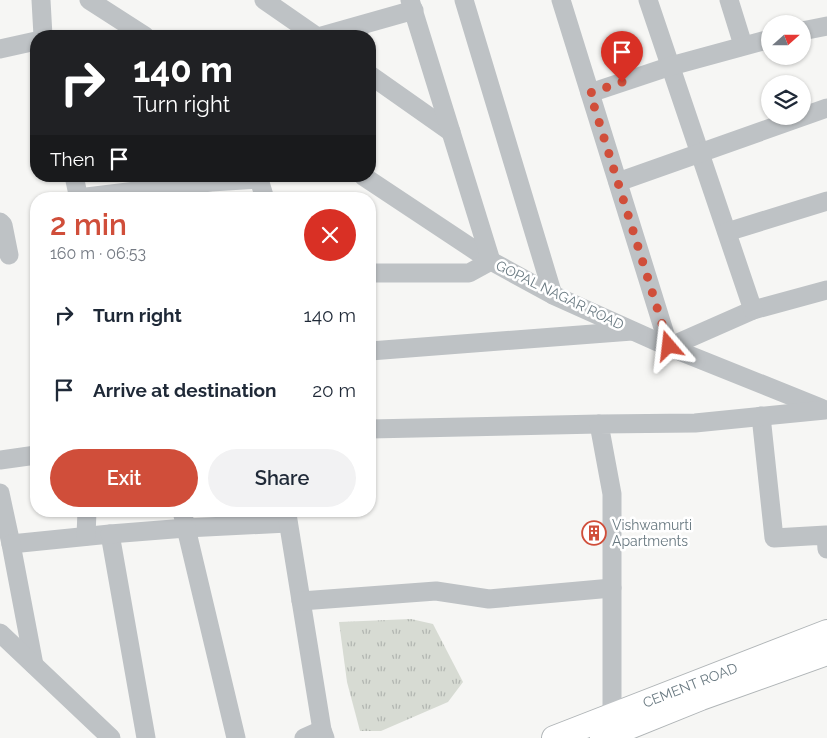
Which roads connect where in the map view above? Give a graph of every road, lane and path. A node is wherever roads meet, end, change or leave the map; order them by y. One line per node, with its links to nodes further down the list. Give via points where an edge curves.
1 (41, 0): 11 (street)
2 (89, 0): 12 (street)
3 (264, 0): 13 (street)
4 (464, 0): 36 (street)
5 (561, 0): 21 (street)
6 (648, 0): 19 (street)
7 (729, 0): 17 (street)
8 (412, 5): 14 (street); 23 (street)
9 (827, 26): 10 (street)
10 (811, 29)
11 (43, 30)
12 (136, 30)
13 (307, 30)
14 (339, 30)
15 (761, 41): 17 (street)
16 (30, 42): 18 (street)
17 (743, 45): 19 (street)
18 (0, 48)
19 (671, 66): 21 (street); 24 (street)
20 (376, 79): 23 (street)
21 (590, 93): 27 (street)
22 (827, 108): 24 (street)
23 (451, 132): 33 (street)
24 (700, 153): 27 (street); 31 (street)
25 (187, 182): 28 (street)
26 (372, 182): 33 (street, GOPAL NAGAR ROAD)
27 (618, 182): 39 (street)
28 (119, 192)
29 (827, 201): 31 (street)
30 (0, 222): 32 (street)
31 (727, 232): 37 (street)
32 (9, 256)
33 (490, 261): 34 (street, via 469,273); 36 (street, GOPAL NAGAR ROAD)
34 (376, 273)
35 (827, 290): 37 (street)
36 (553, 294): 38 (street, GOPAL NAGAR ROAD)
37 (753, 310): 39 (street)
38 (634, 330): 39 (street, GOPAL NAGAR ROAD); 40 (street)
39 (669, 346): 41 (street, GOPAL NAGAR ROAD)
40 (376, 351)
41 (826, 410): 42 (street)
42 (761, 416): 43 (street, via 695,423); 54 (street, via 774,538 826,535)
43 (599, 424): 44 (street); 55 (street, via 612,494)
44 (376, 429)
45 (30, 457): 46 (street)
46 (0, 460)
47 (0, 493): 50 (street)
48 (87, 517): 52 (street)
49 (184, 519): 51 (street); 56 (street, via 288,518); 65 (street)
50 (3, 522): 53 (street)
51 (110, 534): 52 (street); 64 (street)
52 (86, 536): 53 (street)
53 (11, 544): 60 (street)
54 (827, 549)
55 (612, 588): 56 (street, via 489,599 436,591); 61 (street)
56 (301, 601): 62 (street)
57 (827, 632): 61 (main road, CEMENT ROAD)
58 (0, 633): 60 (street)
59 (827, 653): 61 (main road, CEMENT ROAD)
60 (34, 665): 63 (street)
61 (614, 730): 67 (main road, CEMENT ROAD)
62 (324, 734): 66 (street)
63 (111, 738)
64 (146, 738)
65 (236, 738)
66 (304, 738)
67 (554, 738)

